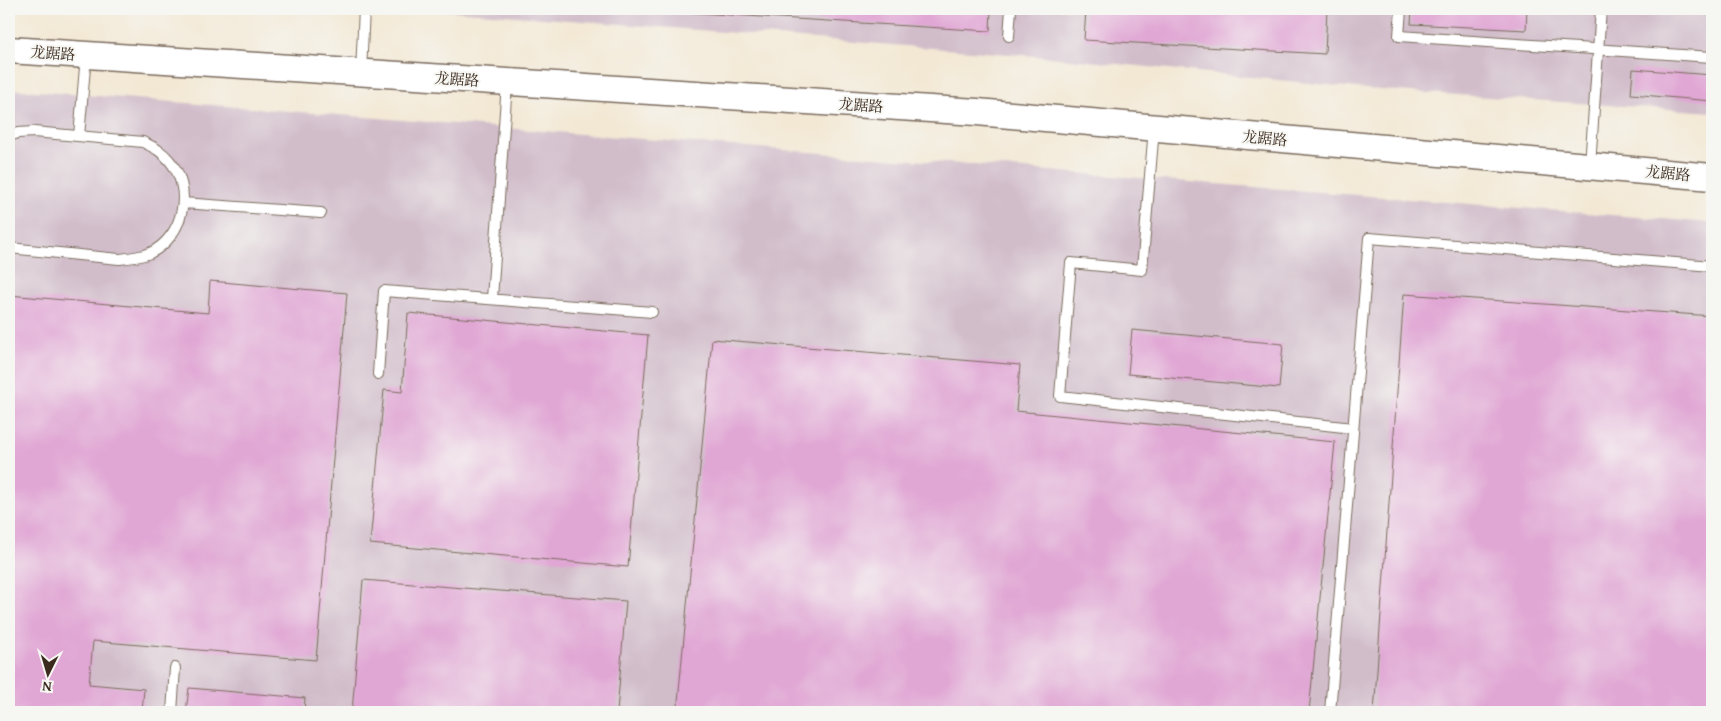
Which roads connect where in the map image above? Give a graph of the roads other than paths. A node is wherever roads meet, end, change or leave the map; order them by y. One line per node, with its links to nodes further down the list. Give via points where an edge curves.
1 (364, 9): 10 (lane)
2 (1011, 9): 5 (lane)
3 (1401, 9): 6 (lane, via 1399,36)
4 (1601, 9): 6 (lane)
5 (1009, 36)
6 (1598, 49): 9 (lane); 15 (lane)
7 (9, 50): 8 (street, 龙踞路)
8 (86, 55): 10 (street, 龙踞路); 14 (lane)
9 (1712, 57)
10 (361, 73): 11 (street, 龙踞路)
11 (507, 82): 12 (street, 龙踞路, via 977,112); 21 (lane)
12 (1154, 128): 15 (street, 龙踞路); 24 (lane, via 1142,270 1071,263 1060,396)
13 (9, 136): 14 (lane, via 34,132)
14 (79, 136): 17 (lane, via 144,142 157,149 177,173)
15 (1590, 166): 16 (street, 龙踞路)
16 (1712, 177)
17 (183, 203): 18 (lane); 19 (lane, via 180,219 163,244 135,258)
18 (321, 213)
19 (9, 248)
20 (1712, 266): 24 (lane, via 1369,238)
21 (492, 299): 22 (lane); 23 (lane, via 384,291)
22 (652, 312)
23 (378, 374)
24 (1353, 428): 27 (lane)
25 (175, 668): 26 (lane)
26 (172, 712)
27 (1330, 712)

